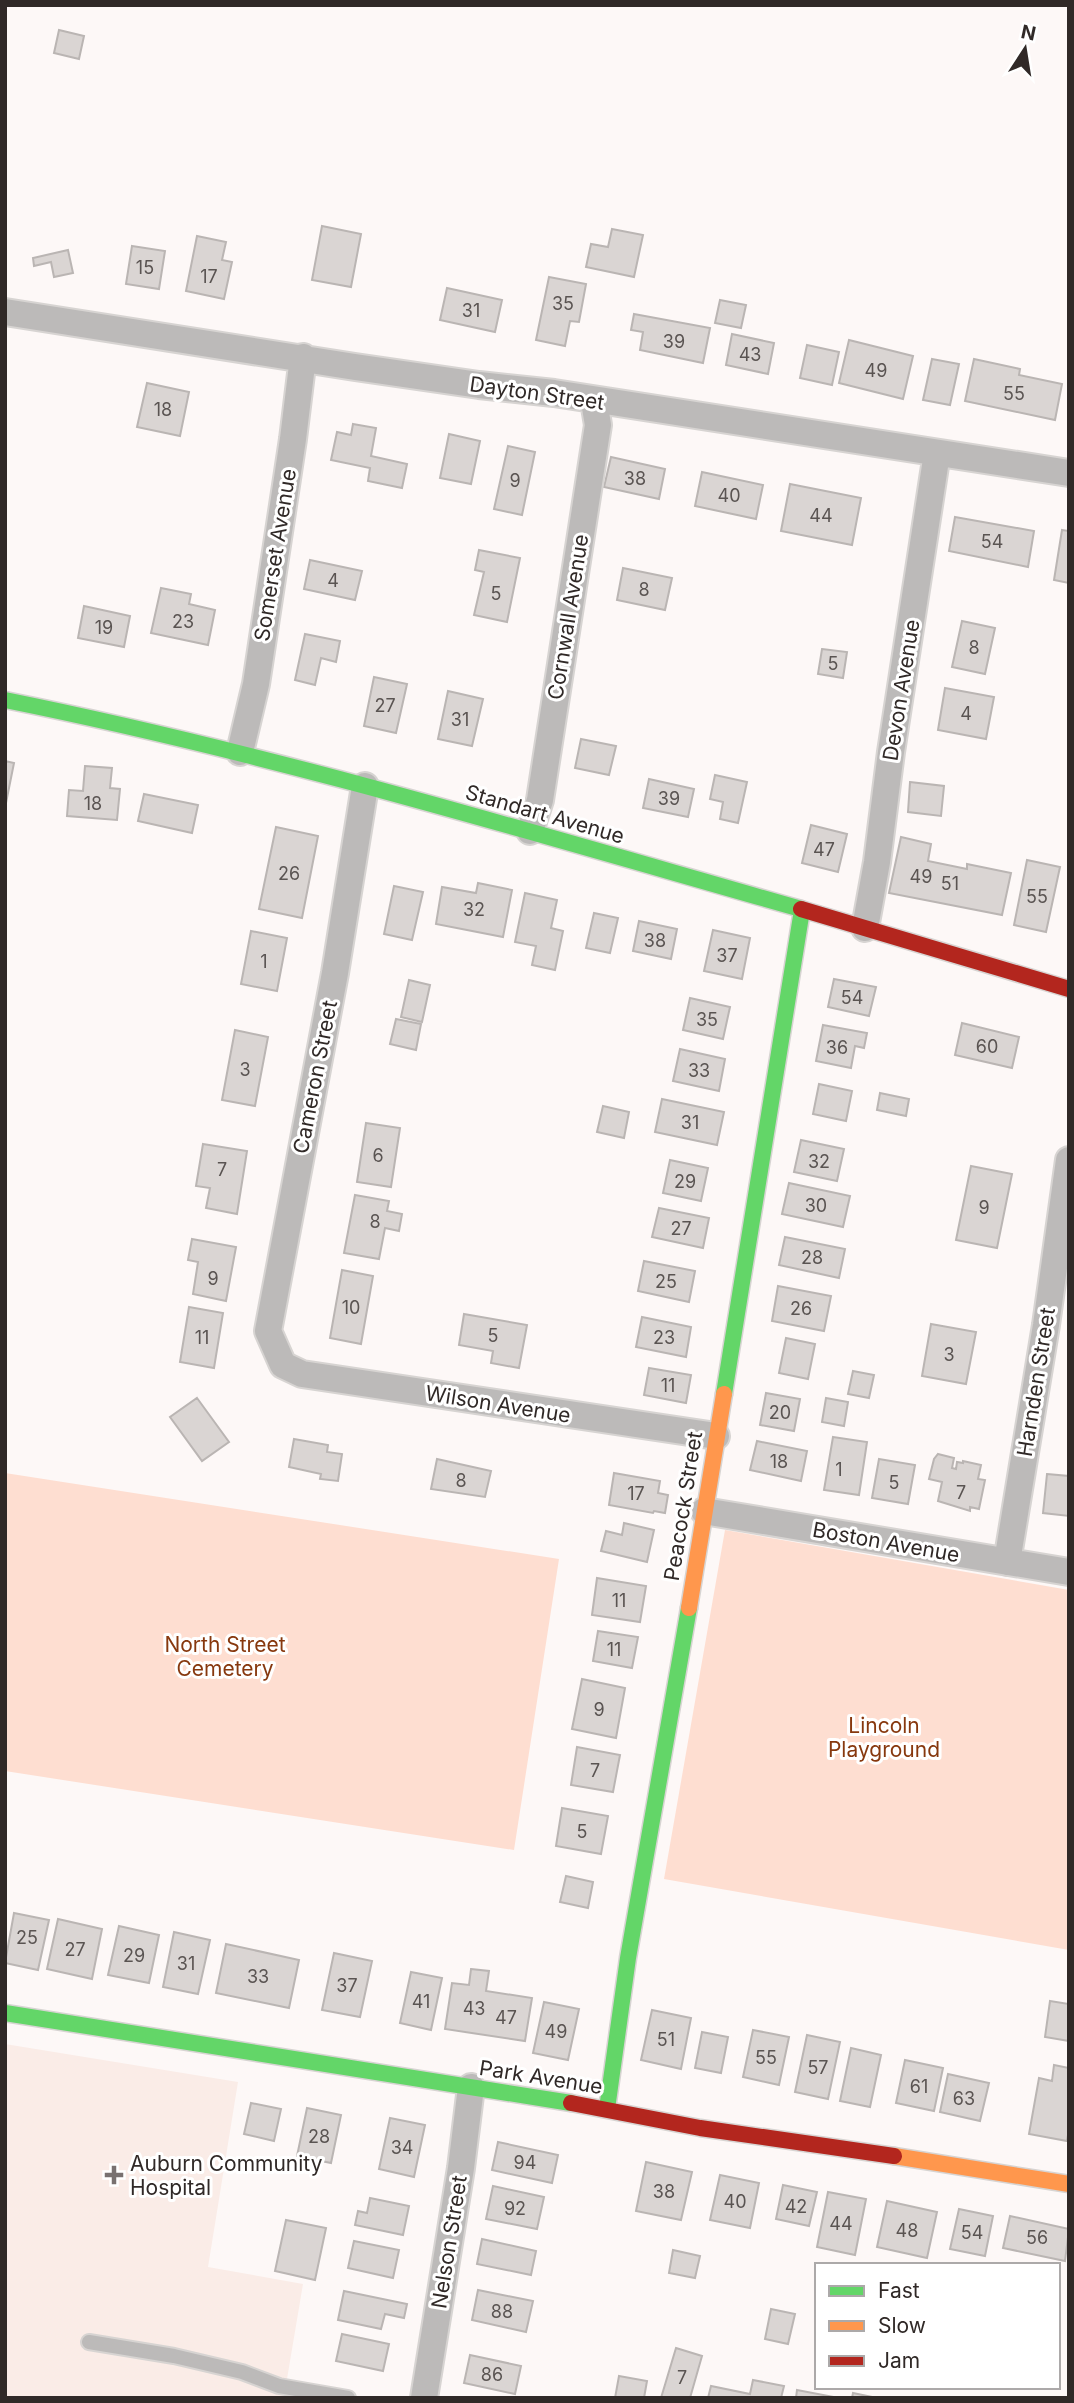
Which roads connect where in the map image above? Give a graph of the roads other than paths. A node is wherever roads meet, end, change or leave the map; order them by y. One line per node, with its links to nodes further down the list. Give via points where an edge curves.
1 (5, 312): 2 (street, Dayton Street)
2 (303, 357): 3 (street, Dayton Street); 7 (street, Somerset Avenue, via 256,684)
3 (594, 401): 4 (street, Dayton Street); 9 (street, Cornwall Avenue, via 598,425 540,800)
4 (937, 453): 5 (street, Dayton Street); 11 (street, Devon Avenue)
5 (1069, 473)
6 (5, 701): 7 (street, Standart Avenue)
7 (240, 752): 8 (street, Standart Avenue)
8 (365, 786): 9 (street, Standart Avenue); 14 (street, Cameron Street, via 268,1331)
9 (530, 831): 10 (street, Standart Avenue)
10 (802, 910): 11 (street, Standart Avenue); 15 (street, Peacock Street)
11 (865, 928): 12 (street, Standart Avenue)
12 (1069, 989)
13 (1069, 1160): 17 (street, Harnden Street)
14 (282, 1365): 15 (street, Wilson Avenue, via 302,1374)
15 (716, 1436): 16 (street, Peacock Street)
16 (704, 1511): 17 (street, Boston Avenue); 21 (street, Peacock Street)
17 (1007, 1562): 18 (street, Boston Avenue)
18 (1069, 1573)
19 (5, 2013): 20 (street, Park Avenue)
20 (471, 2087): 21 (street, Park Avenue); 25 (street, Nelson Street)
21 (607, 2109): 22 (street, Park Avenue, via 700,2128)
22 (1069, 2184)
23 (89, 2342): 24 (lane, via 174,2356 279,2386)
24 (348, 2398)
25 (424, 2398)

